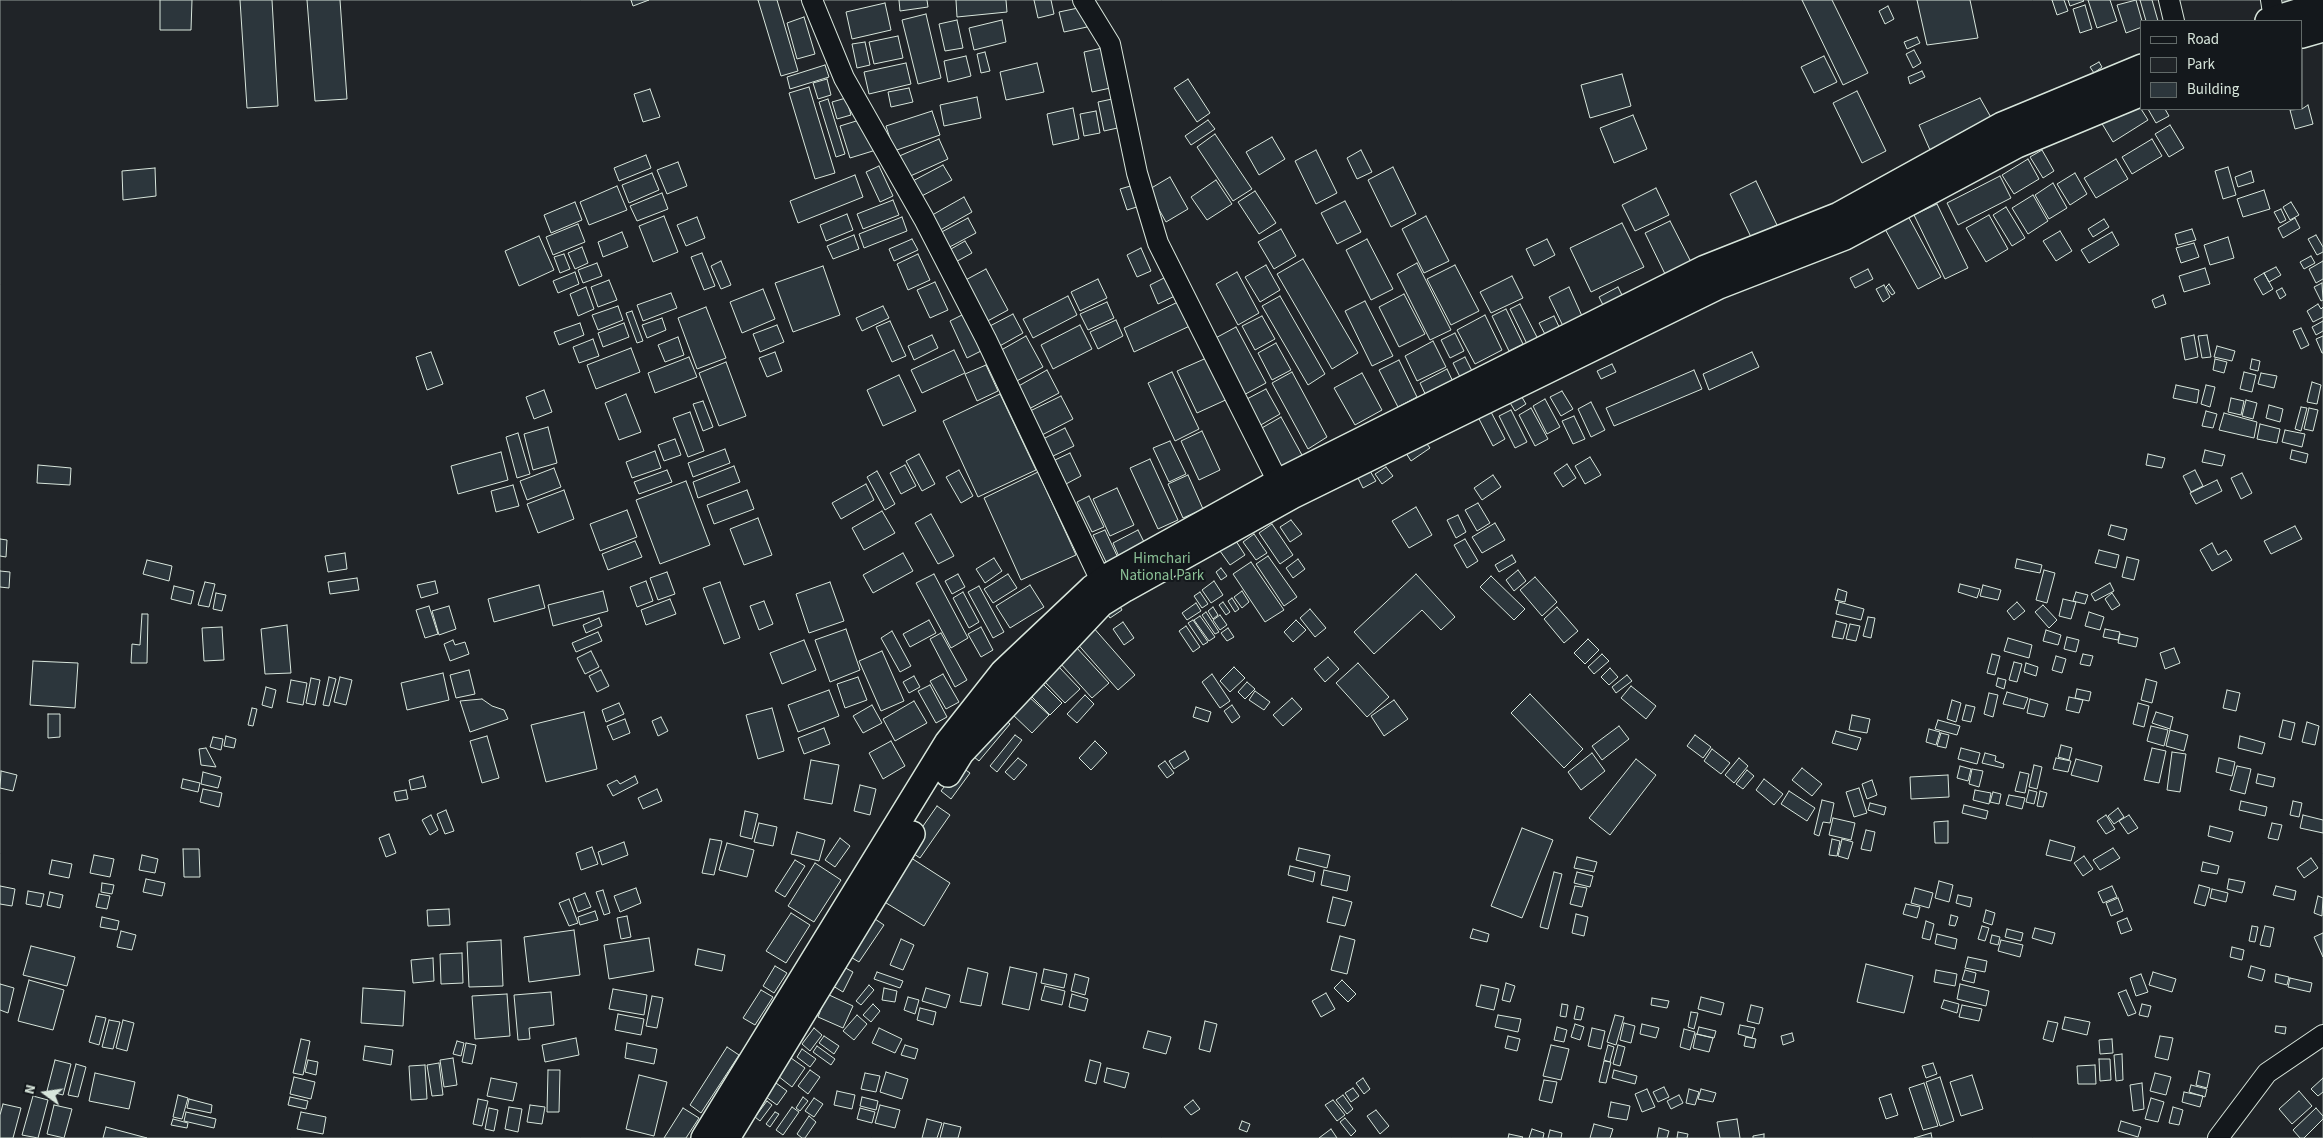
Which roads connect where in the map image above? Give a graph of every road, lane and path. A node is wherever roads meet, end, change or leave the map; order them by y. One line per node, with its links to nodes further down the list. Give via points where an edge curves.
1 (812, 0): 12 (street, via 844,78 924,219 981,330)
2 (1083, 0): 11 (street, via 1110,44 1137,173 1158,243)
3 (2169, 0): 6 (street)
4 (2323, 4): 5 (main road)
5 (2271, 13)
6 (2174, 20)
7 (2323, 29): 8 (main road)
8 (2303, 36)
9 (2140, 68): 11 (main road, via 2002,125 1839,215 1705,268)
10 (2140, 94): 15 (main road, via 2017,145 1845,237 1710,291 1292,496 1101,604 961,753)
11 (1278, 482): 12 (main road)
12 (1101, 582): 14 (main road, via 1003,672 947,743)
13 (2323, 1035): 16 (street, via 2266,1073)
14 (704, 1138)
15 (727, 1138)
16 (2218, 1138)

